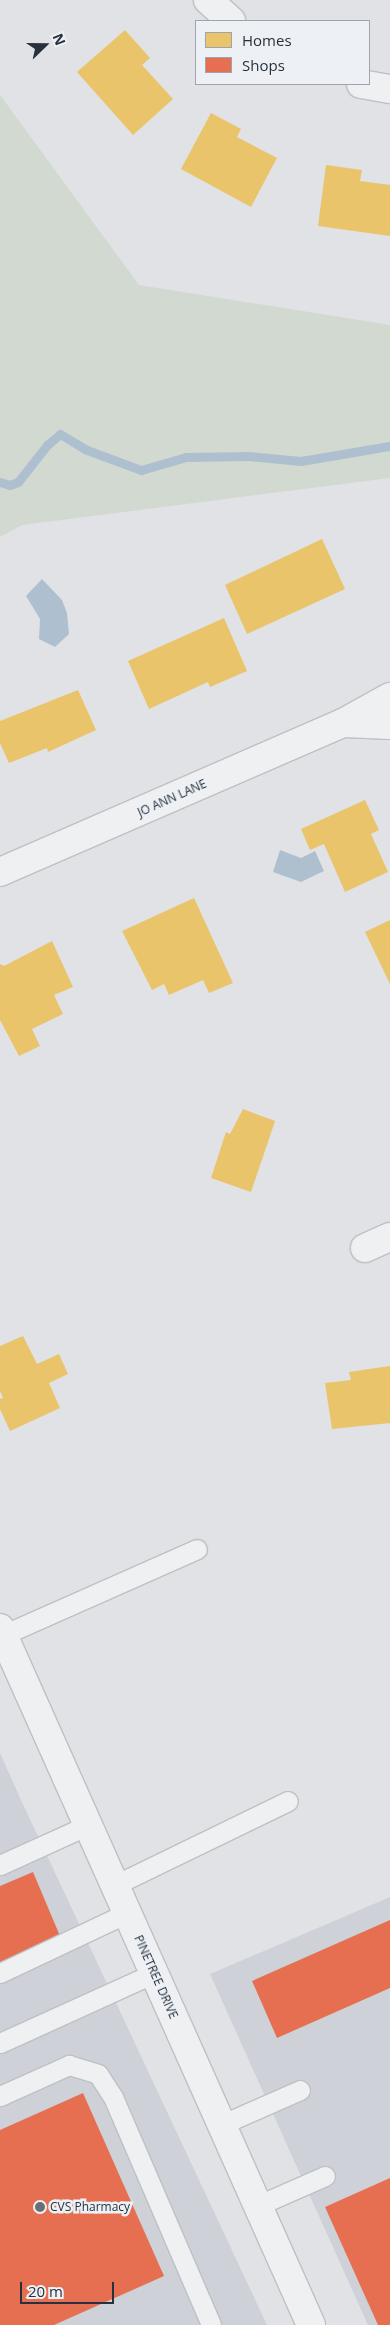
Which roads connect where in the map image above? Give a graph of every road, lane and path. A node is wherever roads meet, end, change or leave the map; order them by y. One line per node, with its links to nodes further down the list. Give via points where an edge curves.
1 (208, 0): 2 (street)
2 (230, 20)
3 (367, 85): 4 (street)
4 (390, 89)
5 (390, 697): 6 (street, JO ANN LANE)
6 (343, 723): 7 (street); 8 (street, JO ANN LANE)
7 (390, 725)
8 (0, 872)
9 (390, 1237): 10 (street)
10 (365, 1248)
11 (197, 1549): 12 (lane)
12 (1, 1631): 14 (street, PINETREE DRIVE)
13 (288, 1801): 16 (lane)
14 (88, 1825): 15 (lane); 16 (street, PINETREE DRIVE)
15 (0, 1865)
16 (114, 1885): 17 (street, PINETREE DRIVE)
17 (127, 1913): 18 (lane); 19 (street, PINETREE DRIVE)
18 (0, 1973)
19 (154, 1973): 20 (lane); 23 (street, PINETREE DRIVE)
20 (0, 2042)
21 (300, 2090): 23 (lane)
22 (0, 2096): 26 (lane, via 69,2064 98,2074 113,2097)
23 (223, 2124): 25 (street, PINETREE DRIVE)
24 (325, 2176): 25 (lane)
25 (259, 2205): 27 (street, PINETREE DRIVE)
26 (211, 2325)
27 (311, 2325)

